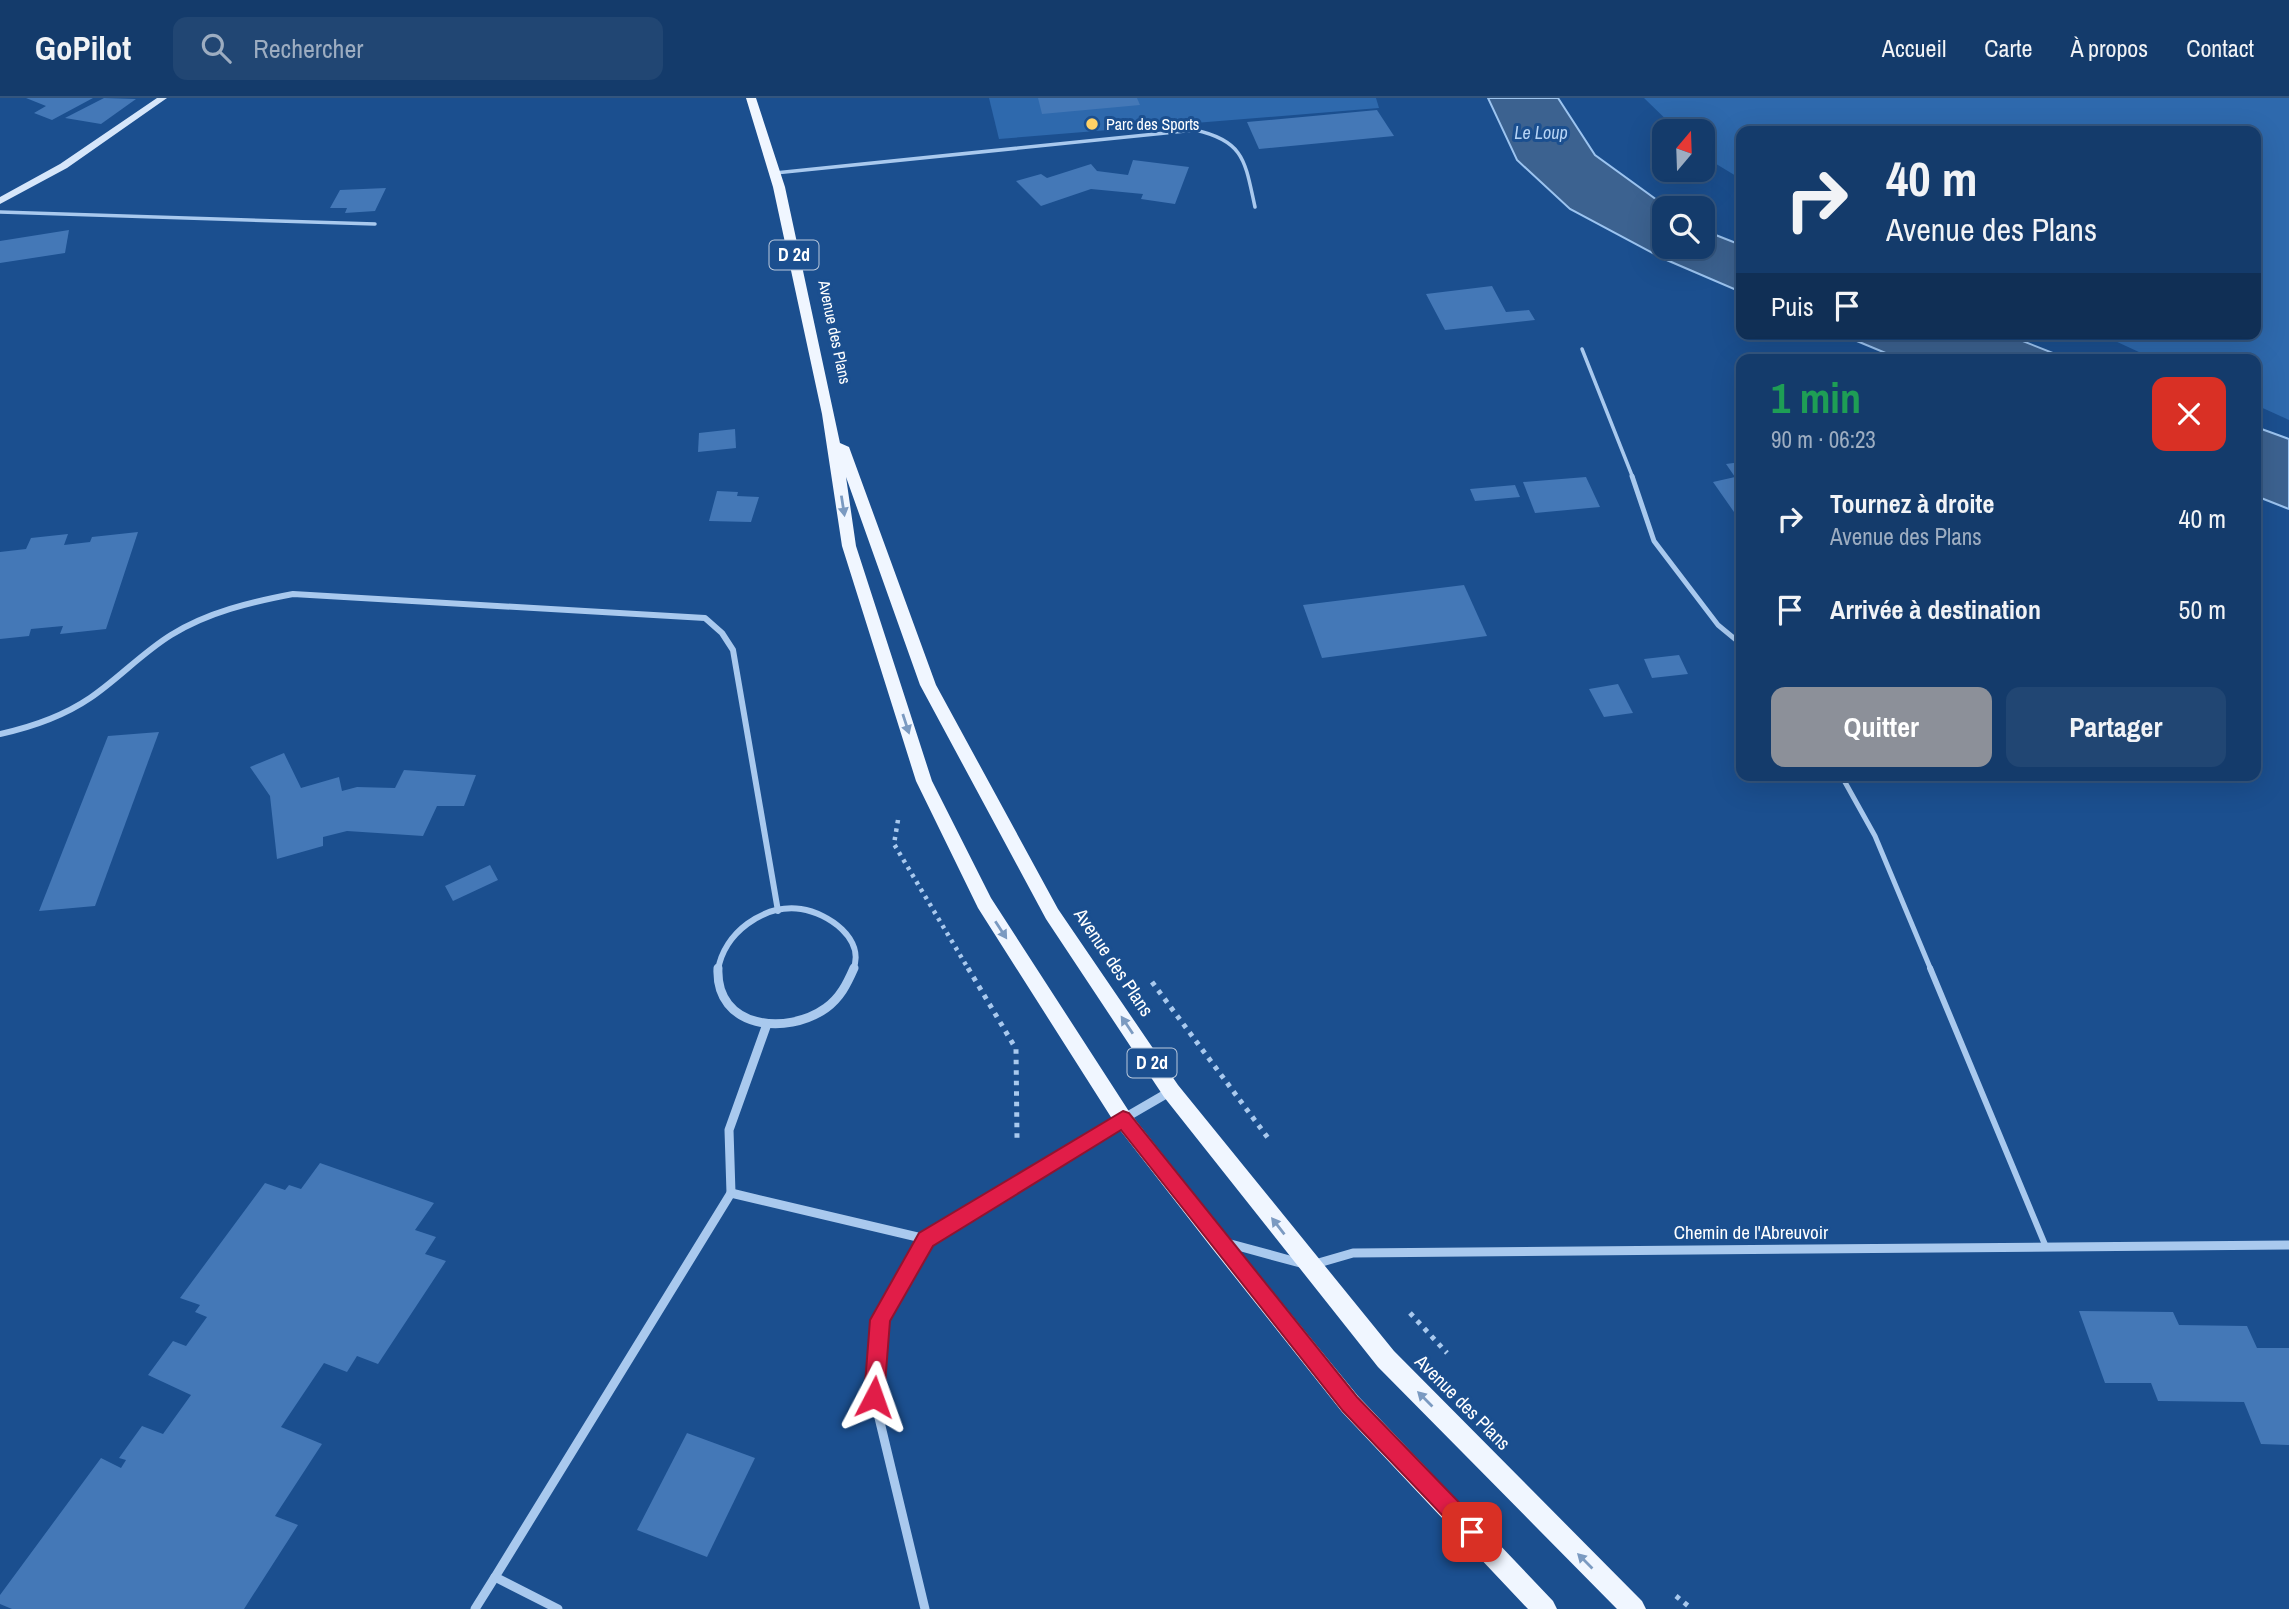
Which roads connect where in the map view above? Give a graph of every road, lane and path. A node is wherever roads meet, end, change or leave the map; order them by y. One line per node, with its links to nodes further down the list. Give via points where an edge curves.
1 (163, 98): 4 (street, via 47,177)
2 (751, 98): 3 (main road, Avenue des Plans / D 2d)
3 (775, 173): 5 (lane, via 1195,130 1220,134 1241,152); 9 (main road, Avenue des Plans / D 2d)
4 (0, 201)
5 (1255, 207)
6 (0, 212): 7 (lane)
7 (375, 224)
8 (1581, 349): 10 (lane, via 1654,541 1718,625)
9 (829, 414): 17 (main road, Avenue des Plans / D 2d, one-way to 9, via 1052,915 928,685); 18 (main road, Avenue des Plans / D 2d, one-way to 18, via 849,546 924,780 984,903)
10 (1736, 640)
11 (0, 734): 14 (street, via 80,705 158,643 195,621 240,604 293,594 705,618 733,650)
12 (1845, 781): 25 (lane, via 1875,836)
13 (899, 809): 19 (path, via 894,844 1016,1049)
14 (778, 911): 16 (street, via 755,918 736,932 716,969 718,988 727,1005 744,1018); 16 (street, via 801,909 839,922 856,953 855,971 847,990 832,1005 812,1017)
15 (1149, 979): 20 (path)
16 (767, 1024): 21 (street, via 729,1130)
17 (1171, 1091): 18 (street); 27 (main road, Avenue des Plans / D 2d, one-way to 17)
18 (1123, 1119): 22 (street); 23 (main road, Avenue des Plans / D 2d)
19 (1017, 1143)
20 (1272, 1143)
21 (732, 1193): 22 (street); 29 (street)
22 (926, 1239): 33 (street, via 880,1320 874,1397)
23 (1218, 1240): 27 (street); 34 (main road, Avenue des Plans / D 2d, via 1350,1404)
24 (2289, 1245): 25 (street, Chemin de l'Abreuvoir)
25 (2046, 1247): 26 (street, Chemin de l'Abreuvoir)
26 (1353, 1252): 27 (street, Chemin de l'Abreuvoir); 28 (path)
27 (1309, 1266): 35 (main road, Avenue des Plans / D 2d, one-way to 27, via 1386,1359)
28 (1449, 1355)
29 (495, 1577): 31 (street); 32 (street)
30 (1669, 1590): 36 (path)
31 (475, 1609)
32 (558, 1609)
33 (925, 1609)
34 (1545, 1609)
35 (1634, 1609)
36 (1692, 1609)

